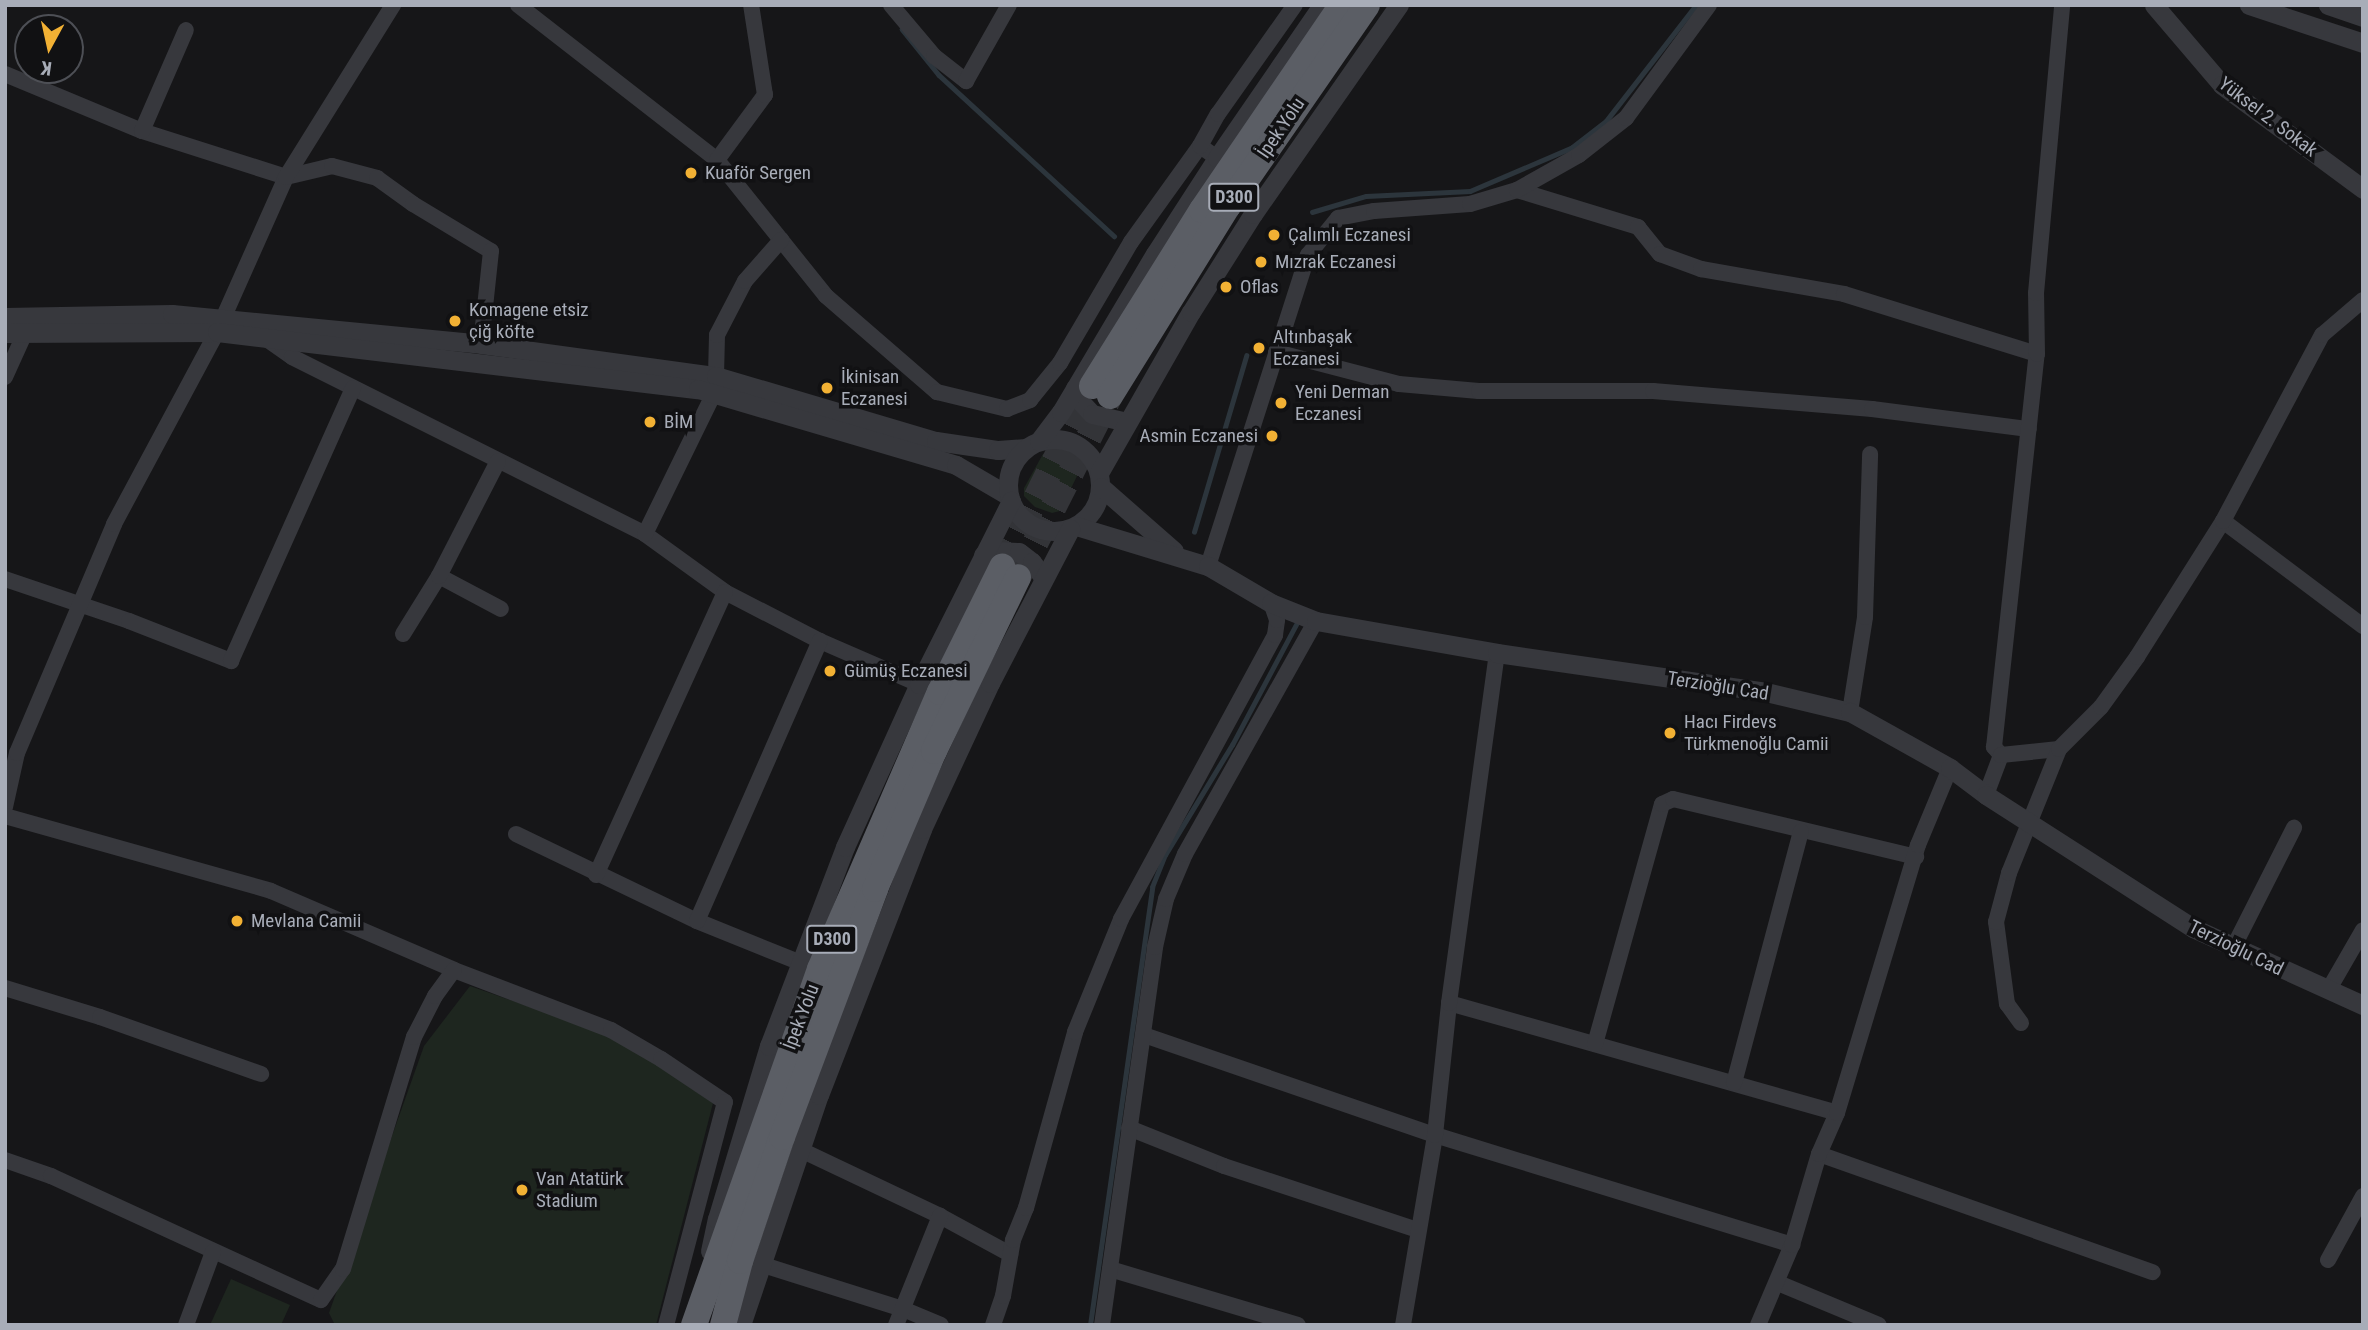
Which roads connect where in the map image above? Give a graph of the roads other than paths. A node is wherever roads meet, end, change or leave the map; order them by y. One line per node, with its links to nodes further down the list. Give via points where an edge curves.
1 (393, 5): 24 (street)
2 (518, 5): 23 (street)
3 (751, 5): 23 (street, via 765,95)
4 (891, 5): 5 (street, via 934,56 966,81)
5 (1009, 5)
6 (1295, 5): 21 (street)
7 (1322, 5): 22 (street)
8 (1342, 5): 40 (highway, İpek Yolu / D300, via 1202,210)
9 (1367, 5): 40 (highway, İpek Yolu / D300, via 1228,206)
10 (1399, 5): 41 (street, via 1253,214)
11 (1709, 5): 26 (street, via 1626,118 1578,155)
12 (2062, 5): 36 (street, via 2038,267)
13 (2154, 5): 25 (street, Yüksel 2. Sokak, via 2222,85)
14 (2249, 5): 18 (street)
15 (2328, 5): 16 (street)
16 (2363, 17)
17 (186, 30): 20 (street)
18 (2363, 43)
19 (5, 74): 20 (street)
20 (142, 131): 24 (street)
21 (1200, 146): 22 (street); 27 (street, via 1131,242 1060,363 1030,400 1007,409 937,392 826,296)
22 (1217, 158): 40 (street)
23 (717, 160): 27 (street)
24 (286, 177): 30 (street); 34 (street, via 332,166 377,178 491,251)
25 (2363, 189)
26 (1517, 190): 35 (street, via 1470,204 1338,218 1308,255); 36 (street, via 1638,227 1660,254 1701,269 1844,294)
27 (781, 240): 38 (street, via 745,281 718,335)
28 (2363, 300): 48 (street, via 2322,335)
29 (5, 317): 30 (street, via 172,314)
30 (220, 325): 32 (street); 33 (street); 34 (street); 58 (street, via 114,524)
31 (5, 333): 32 (street)
32 (25, 333): 37 (street)
33 (265, 338): 38 (street); 39 (street)
34 (481, 344): 38 (street)
35 (1276, 352): 42 (street, via 1399,384 1479,391 1653,391 1872,409); 52 (street)
36 (2037, 354): 42 (street)
37 (5, 377)
38 (715, 385): 43 (street, via 936,441 998,450); 47 (street, via 956,465); 50 (street)
39 (353, 388): 45 (street); 58 (street, via 231,661)
40 (1092, 390): 41 (street, via 1079,400 1092,414); 43 (street)
41 (1127, 422): 46 (street)
42 (2029, 429): 68 (street, via 1994,747)
43 (1033, 445): 46 (street, via 1062,440 1083,448 1093,459); 47 (street, via 1011,469)
44 (1870, 453): 66 (street, via 1865,617)
45 (498, 461): 50 (street); 54 (street)
46 (1100, 480): 49 (street, via 1094,510); 51 (street, Terzioğlu Cad, via 1155,537)
47 (1010, 498): 49 (street, via 1028,523 1055,531); 53 (street)
48 (2223, 521): 61 (street); 67 (street, via 2137,657 2101,706)
49 (1073, 528): 51 (street, Terzioğlu Cad); 53 (street)
50 (645, 534): 56 (street)
51 (1180, 555): 52 (street, Terzioğlu Cad)
52 (1208, 566): 57 (street, Terzioğlu Cad)
53 (1012, 569): 65 (street); 96 (street, via 922,829); 111 (highway, İpek Yolu / D300, via 940,692 820,969); 114 (highway, İpek Yolu / D300, via 870,901 782,1137)
54 (439, 576): 59 (street); 62 (street)
55 (5, 579): 58 (street)
56 (725, 592): 63 (street); 78 (street)
57 (1271, 603): 60 (street, Terzioğlu Cad); 104 (street, via 1277,620 1275,635 1121,919 1075,1031)
58 (79, 605): 71 (street, via 18,753)
59 (501, 608)
60 (1316, 621): 64 (street, Terzioğlu Cad); 89 (street, via 1185,854 1166,899)
61 (2363, 626)
62 (403, 634)
63 (820, 641): 65 (street); 79 (street)
64 (1497, 653): 66 (street, Terzioğlu Cad, via 1766,692); 86 (street)
65 (919, 684): 82 (street, via 845,847)
66 (1850, 712): 69 (street, Terzioğlu Cad)
67 (2059, 749): 68 (street); 73 (street)
68 (2001, 755): 70 (street)
69 (1950, 768): 70 (street, Terzioğlu Cad); 77 (street)
70 (1986, 795): 73 (street, Terzioğlu Cad)
71 (5, 807)
72 (5, 816): 83 (street, via 271,891)
73 (2028, 822): 81 (street, Terzioğlu Cad, via 2193,929); 88 (street, via 1996,922 2007,1004)
74 (2294, 828): 81 (street)
75 (1801, 832): 77 (street); 90 (street, via 1673,799 1662,804); 92 (street)
76 (516, 834): 78 (street)
77 (1916, 857): 93 (street)
78 (596, 875): 79 (street)
79 (697, 921): 82 (street)
80 (2363, 930): 85 (street)
81 (2233, 947): 85 (street, Terzioğlu Cad)
82 (801, 963): 111 (street, via 746,1117 717,1219)
83 (454, 970): 103 (street, via 414,1037 343,1269 321,1300); 113 (street, via 611,1030 725,1102)
84 (5, 988): 91 (street)
85 (2329, 989): 87 (street, Terzioğlu Cad)
86 (1449, 1003): 90 (street); 95 (street)
87 (2363, 1005)
88 (2021, 1023)
89 (1144, 1035): 94 (street); 95 (street)
90 (1595, 1044): 92 (street)
91 (261, 1074)
92 (1734, 1083): 93 (street)
93 (1837, 1113): 97 (street)
94 (1129, 1128): 101 (street, via 1224,1166); 107 (street)
95 (1435, 1135): 101 (street); 102 (street)
96 (801, 1150): 100 (street); 106 (street)
97 (1819, 1154): 102 (street); 108 (street)
98 (5, 1160): 103 (street, via 51,1176)
99 (2363, 1196): 105 (street)
100 (940, 1216): 104 (street); 110 (street)
101 (1418, 1230): 121 (street)
102 (1792, 1245): 109 (street)
103 (213, 1252): 112 (street)
104 (1010, 1254): 118 (street)
105 (2328, 1260)
106 (760, 1265): 110 (street); 115 (street)
107 (1110, 1269): 119 (street); 120 (street)
108 (2153, 1272)
109 (1778, 1283): 122 (street); 123 (street)
110 (903, 1309): 116 (street); 117 (street)
111 (695, 1323)
112 (186, 1325)
113 (666, 1325)
114 (723, 1325)
115 (741, 1325)
116 (896, 1325)
117 (941, 1325)
118 (993, 1325)
119 (1102, 1325)
120 (1298, 1325)
121 (1403, 1325)
122 (1758, 1325)
123 (1879, 1325)

